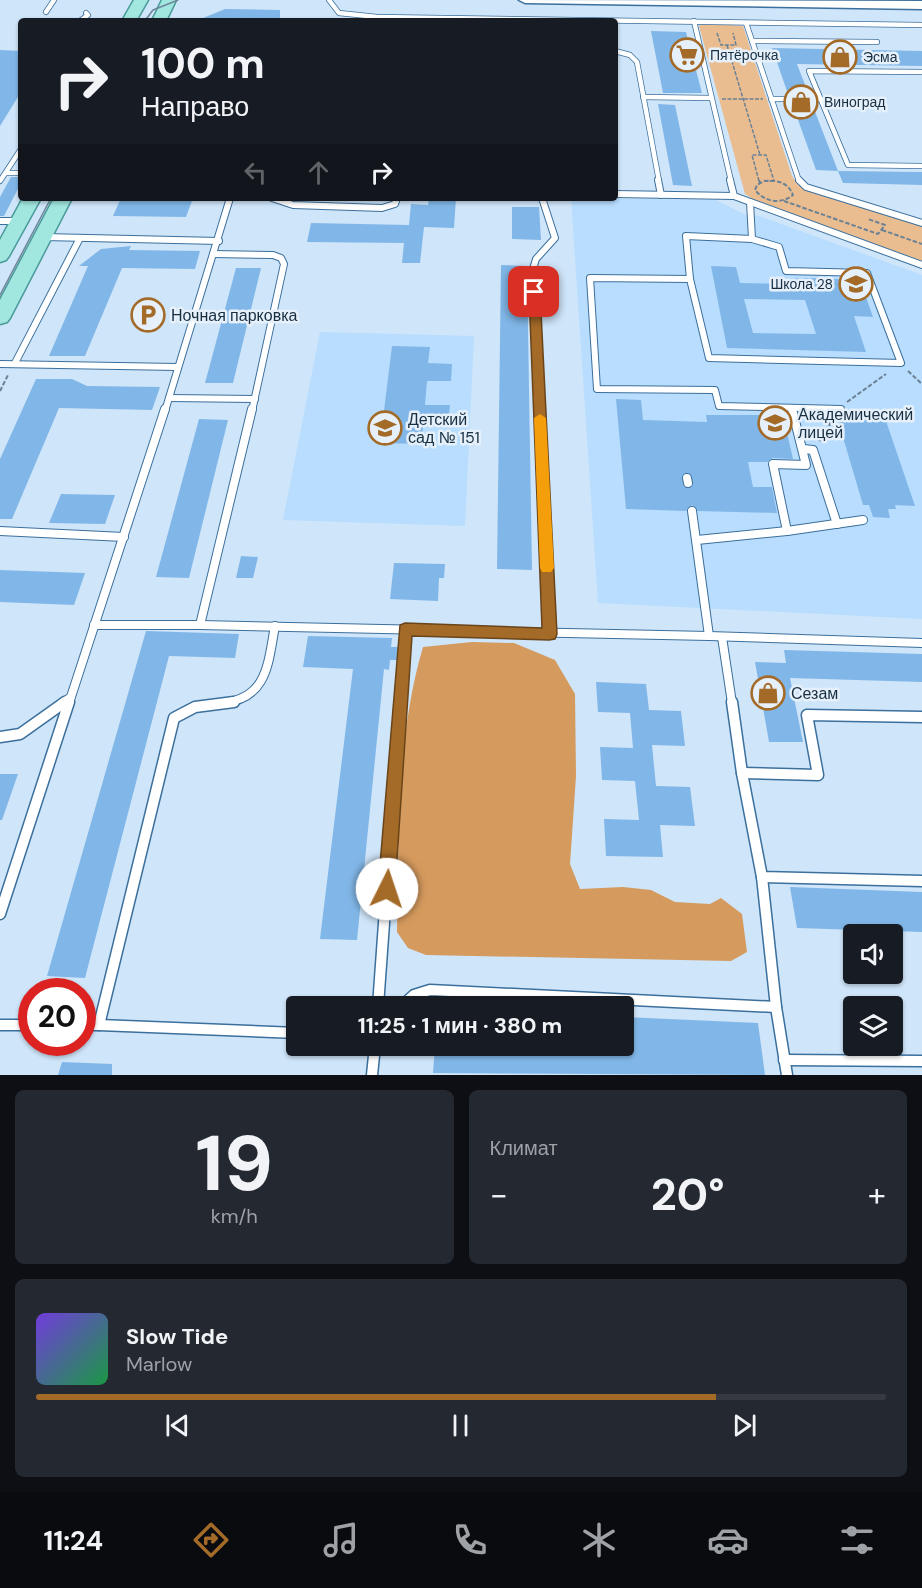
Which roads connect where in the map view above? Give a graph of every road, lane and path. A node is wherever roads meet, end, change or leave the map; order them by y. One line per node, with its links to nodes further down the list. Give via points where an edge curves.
1 (54, 0): 7 (lane)
2 (141, 0): 10 (main road)
3 (170, 0): 11 (main road)
4 (329, 0): 12 (lane, via 334,9 346,15)
5 (525, 0): 6 (main road)
6 (922, 5)
7 (46, 12)
8 (86, 13): 9 (lane)
9 (84, 18)
10 (131, 18)
11 (161, 18)
12 (437, 18)
13 (618, 21): 14 (lane)
14 (694, 21): 15 (lane); 25 (lane)
15 (746, 22): 16 (lane); 19 (lane)
16 (922, 25)
17 (717, 33): 21 (path, via 721,45)
18 (732, 33): 21 (path, via 736,45)
19 (752, 41): 20 (lane); 27 (lane)
20 (877, 42)
21 (727, 45): 26 (path)
22 (618, 52): 24 (lane, via 634,57)
23 (922, 72): 30 (lane, via 809,71)
24 (643, 97): 25 (lane); 40 (lane)
25 (711, 99): 26 (path); 41 (lane)
26 (743, 99): 27 (path); 32 (path)
27 (771, 99): 28 (lane); 51 (lane, via 799,181 806,187)
28 (790, 99)
29 (810, 99): 30 (lane)
30 (821, 99): 33 (lane, via 848,165)
31 (18, 154): 34 (lane)
32 (760, 155): 37 (path, via 766,155); 38 (path, via 752,155)
33 (922, 166)
34 (6, 173): 35 (lane); 36 (lane)
35 (18, 173)
36 (0, 181)
37 (774, 181): 38 (path); 48 (path, via 791,189 791,197)
38 (760, 183): 48 (path, via 755,190 759,196)
39 (618, 195): 40 (lane)
40 (661, 195): 41 (lane)
41 (734, 196): 49 (lane)
42 (30, 201): 52 (main road)
43 (62, 201): 54 (main road)
44 (229, 201): 57 (lane)
45 (281, 201): 46 (lane, via 293,205 382,208)
46 (396, 201)
47 (543, 201): 87 (lane, via 555,238 536,259 533,269)
48 (784, 201): 53 (path, via 878,234)
49 (750, 202): 56 (lane); 61 (lane)
50 (864, 218): 53 (path, via 885,225)
51 (922, 223)
52 (9, 227): 60 (main road)
53 (882, 230): 58 (path)
54 (44, 237): 55 (lane); 63 (main road)
55 (80, 238): 57 (lane); 64 (lane)
56 (752, 239): 62 (lane, via 686,236); 65 (lane, via 779,247 786,271 867,273)
57 (219, 241): 59 (lane)
58 (922, 244)
59 (213, 254): 67 (lane); 71 (lane, via 273,255 284,260)
60 (0, 256)
61 (922, 265)
62 (690, 279): 65 (lane, via 709,358); 72 (lane, via 590,278 597,389 715,390 719,406)
63 (0, 318)
64 (15, 363): 66 (lane); 67 (lane); 69 (path)
65 (901, 363): 68 (path); 73 (path)
66 (0, 364)
67 (177, 367): 70 (lane)
68 (922, 384)
69 (0, 391)
70 (169, 398): 71 (lane); 81 (lane)
71 (255, 399): 84 (lane)
72 (792, 408): 73 (lane); 74 (lane)
73 (841, 409): 75 (path)
74 (803, 449): 75 (lane); 80 (lane, via 806,465 773,464)
75 (813, 450): 78 (lane)
76 (692, 511): 82 (lane)
77 (863, 519): 78 (lane)
78 (837, 524): 80 (lane)
79 (0, 531): 81 (lane)
80 (787, 531): 82 (lane)
81 (124, 537): 83 (lane)
82 (697, 540): 88 (lane)
83 (94, 625): 84 (lane); 91 (lane)
84 (200, 625): 85 (lane)
85 (275, 626): 86 (lane); 105 (lane, via 262,679 250,696 240,701 188,707 174,718)
86 (405, 629): 87 (lane); 98 (lane)
87 (549, 634): 88 (lane)
88 (709, 636): 89 (lane)
89 (722, 637): 90 (lane); 94 (lane)
90 (922, 643)
91 (70, 698): 93 (lane, via 20,734); 97 (lane)
92 (922, 717): 94 (lane, via 807,716 818,775)
93 (0, 737)
94 (742, 773): 95 (lane)
95 (762, 877): 96 (lane); 102 (lane)
96 (922, 881)
97 (0, 914)
98 (379, 996)
99 (413, 996): 100 (lane, via 430,990)
100 (552, 996)
101 (634, 1000): 102 (lane)
102 (776, 1007): 108 (lane)
103 (0, 1025): 104 (lane)
104 (18, 1025)
105 (99, 1025): 106 (lane)
106 (286, 1033)
107 (374, 1056): 110 (lane)
108 (784, 1060): 109 (lane); 111 (lane)
109 (922, 1061)
110 (372, 1075)
111 (787, 1075)

